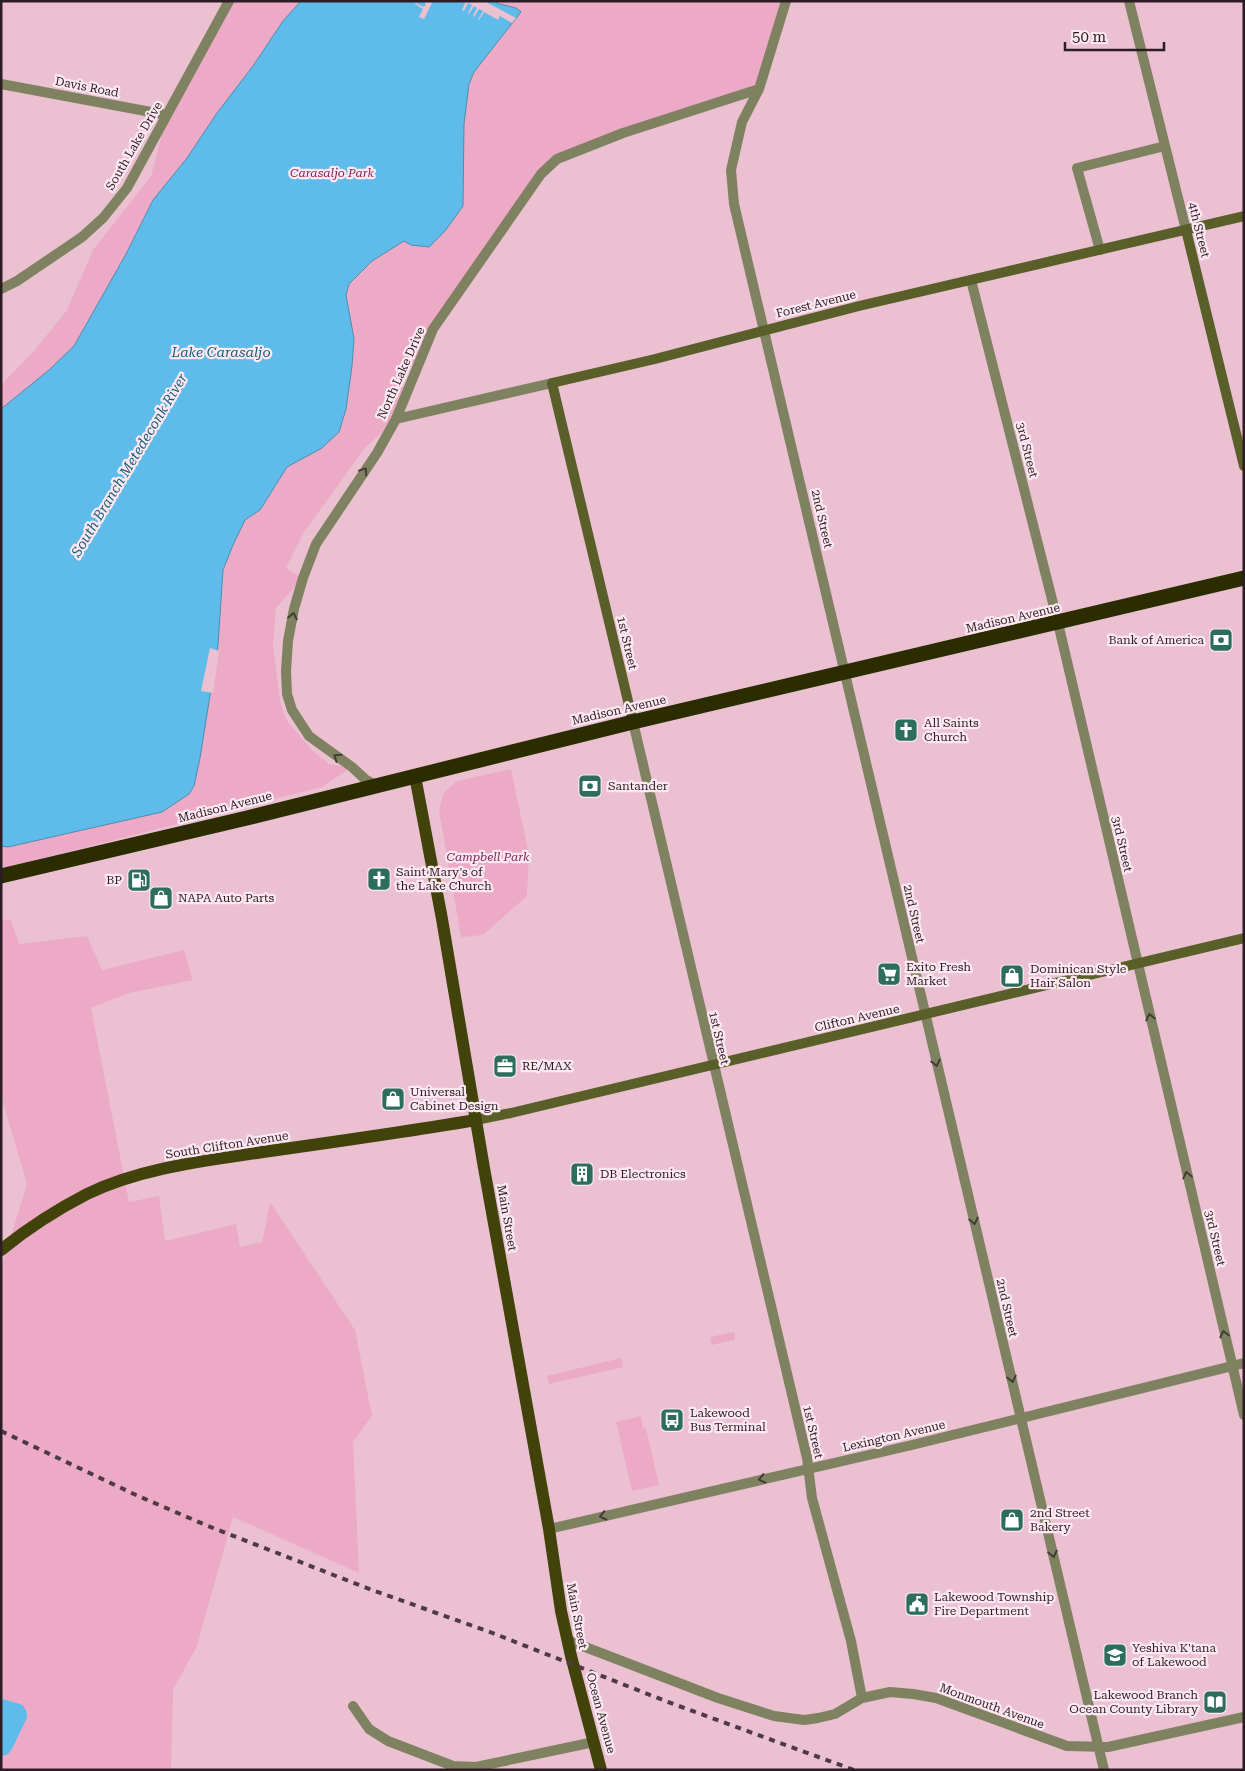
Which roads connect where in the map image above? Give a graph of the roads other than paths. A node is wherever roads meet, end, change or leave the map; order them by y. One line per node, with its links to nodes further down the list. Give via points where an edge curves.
1 (229, 1): 6 (street, South Lake Drive)
2 (786, 1): 5 (street)
3 (1129, 1): 7 (street, 4th Street)
4 (1, 84): 6 (street, Davis Road)
5 (759, 89): 13 (street, 2nd Street, via 742,122 731,170 734,204); 15 (street, North Lake Drive, via 623,133 558,159 541,174 433,329)
6 (167, 115): 12 (street, South Lake Drive, via 127,188 103,218 82,237)
7 (1165, 146): 9 (street, 4th Street); 10 (street, via 1077,168)
8 (1244, 216): 9 (street, Forest Avenue)
9 (1186, 230): 10 (street, Forest Avenue); 16 (street, 4th Street)
10 (1100, 250): 11 (street, Forest Avenue)
11 (971, 280): 13 (street, Forest Avenue); 18 (street, 3rd Street)
12 (1, 289)
13 (764, 330): 14 (street, Forest Avenue); 19 (street, 2nd Street)
14 (552, 383): 15 (street, Forest Avenue); 20 (street, 1st Street)
15 (396, 419): 22 (street, North Lake Drive, one-way to 15, via 309,736 292,710 287,694 286,671 294,610 316,544)
16 (1244, 466)
17 (1244, 578): 18 (highway, Madison Avenue)
18 (1058, 623): 19 (highway, Madison Avenue); 25 (street, 3rd Street)
19 (845, 673): 20 (highway, Madison Avenue); 26 (street, 2nd Street)
20 (633, 722): 21 (highway, Madison Avenue); 27 (street, 1st Street)
21 (415, 776): 22 (highway, Madison Avenue); 28 (main road, Main Street)
22 (377, 786): 23 (highway, Madison Avenue)
23 (1, 876)
24 (1244, 938): 25 (street, Clifton Avenue)
25 (1137, 963): 26 (street, Clifton Avenue); 31 (street, 3rd Street, one-way to 25)
26 (925, 1015): 27 (street, Clifton Avenue); 33 (street, 2nd Street, one-way to 33)
27 (713, 1065): 28 (street, Clifton Avenue); 34 (street, 1st Street)
28 (476, 1120): 29 (main road, South Clifton Avenue, via 220,1158 157,1171 88,1194 38,1222); 35 (main road, Main Street)
29 (1, 1250)
30 (1244, 1363): 31 (street, Lexington Avenue)
31 (1232, 1366): 32 (street, 3rd Street); 33 (street, Lexington Avenue)
32 (1244, 1415)
33 (1021, 1418): 34 (street, Lexington Avenue); 42 (street, 2nd Street, one-way to 42)
34 (809, 1468): 35 (street, Lexington Avenue, one-way to 35); 38 (street, 1st Street, via 812,1498 851,1641)
35 (549, 1529): 36 (main road, Main Street)
36 (567, 1640): 37 (main road, Main Street); 38 (street, Monmouth Avenue, via 774,1716 804,1720 818,1718 835,1714)
37 (573, 1664): 41 (main road, Ocean Avenue)
38 (862, 1698): 42 (street, Monmouth Avenue, via 890,1692 936,1698 1067,1746)
39 (353, 1706): 41 (street, via 369,1729 388,1741 453,1766 476,1768)
40 (1244, 1717): 42 (street, Monmouth Avenue)
41 (594, 1742): 43 (main road, Ocean Avenue)
42 (1099, 1747): 44 (street, 2nd Street)
43 (601, 1770)
44 (1104, 1770)

